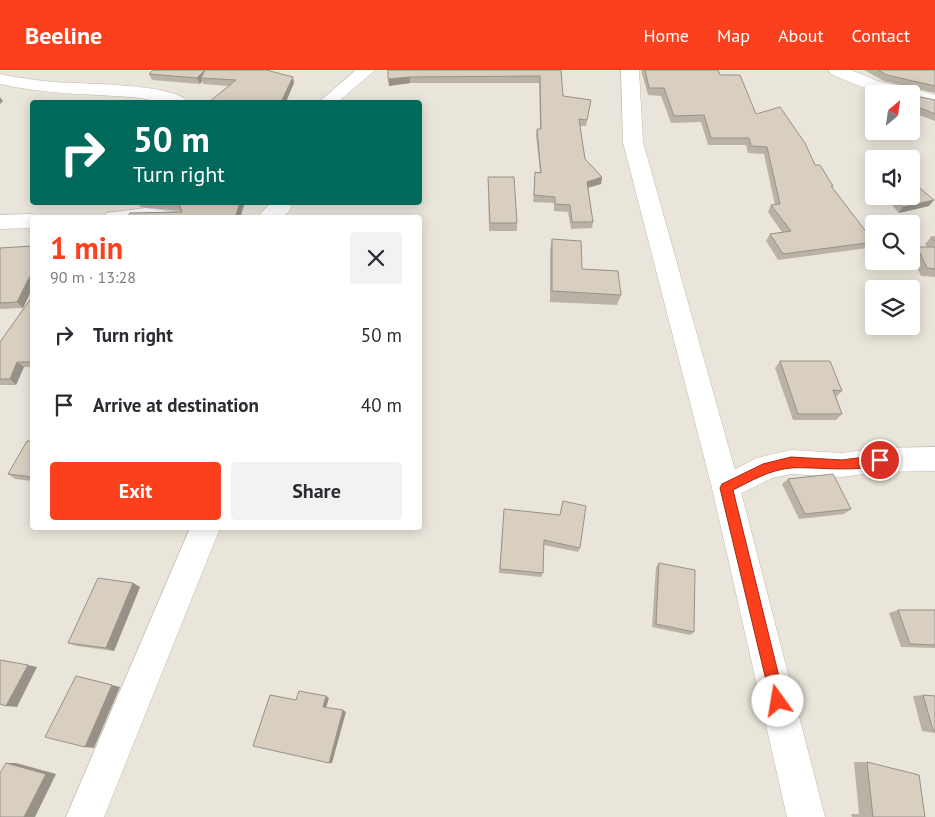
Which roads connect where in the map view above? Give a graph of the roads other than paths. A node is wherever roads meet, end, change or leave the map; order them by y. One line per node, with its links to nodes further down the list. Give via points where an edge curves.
1 (366, 70): 6 (street)
2 (630, 70): 13 (street, via 633,142)
3 (837, 70): 7 (street, via 876,87)
4 (0, 79): 5 (street, via 36,86 138,92)
5 (174, 100)
6 (330, 100)
7 (935, 101)
8 (282, 205): 9 (street)
9 (271, 215)
10 (30, 221): 11 (street)
11 (0, 222)
12 (935, 459): 13 (street, via 880,460 842,465 791,462 767,467)
13 (726, 488): 16 (street)
14 (204, 530): 15 (street)
15 (85, 817)
16 (806, 817)

